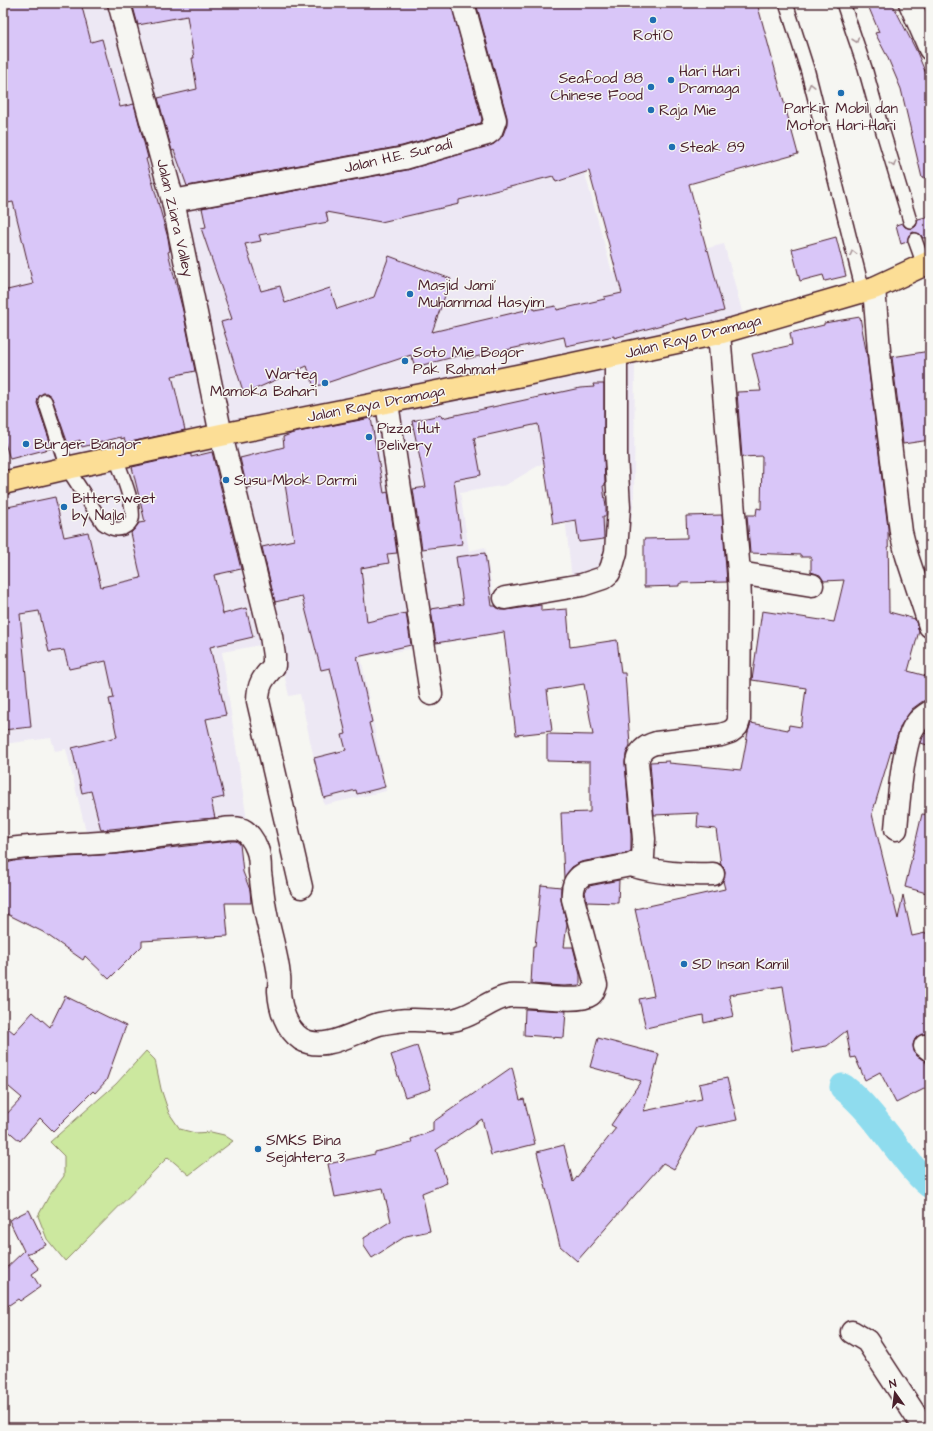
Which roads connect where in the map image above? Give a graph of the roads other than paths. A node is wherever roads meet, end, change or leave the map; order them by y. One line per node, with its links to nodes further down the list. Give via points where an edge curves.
1 (118, 3): 7 (street, Jalan Ziara Valley)
2 (463, 3): 7 (street, Jalan H.E. Suradi, via 495,120 491,130 486,134 406,158)
3 (786, 3): 11 (lane, one-way to 3, via 808,72)
4 (843, 3): 8 (lane, one-way to 8)
5 (910, 3): 6 (street)
6 (930, 49)
7 (173, 201): 16 (street, Jalan Ziara Valley)
8 (910, 221)
9 (915, 240): 10 (lane)
10 (927, 263): 11 (highway, Jalan Raya Dramaga)
11 (868, 289): 12 (highway, Jalan Raya Dramaga); 23 (street, via 901,532)
12 (719, 333): 13 (highway, Jalan Raya Dramaga); 20 (street)
13 (616, 356): 15 (highway, Jalan Raya Dramaga); 22 (street, via 619,507 616,552 609,573 603,578 582,585)
14 (45, 401): 18 (lane)
15 (387, 403): 16 (highway, Jalan Raya Dramaga); 24 (street)
16 (221, 435): 17 (highway, Jalan Raya Dramaga); 30 (street, Jalan Ziara Valley, via 273,649 274,666 258,689 258,701)
17 (116, 458): 18 (highway, Jalan Raya Dramaga); 18 (lane, via 132,509 132,520 120,529 112,529 103,523)
18 (67, 468): 19 (highway, Jalan Raya Dramaga)
19 (3, 483)
20 (739, 573): 21 (street); 28 (street, via 740,713 737,726 721,735 648,745 640,753 637,768 644,849 643,857)
21 (812, 585)
22 (505, 598)
23 (930, 626)
24 (431, 694)
25 (930, 712): 26 (street, via 915,724 909,737)
26 (896, 829)
27 (3, 850): 28 (street, via 25,846 114,842 239,828 253,840 258,851 266,914 279,976 281,1009 293,1032 301,1039 312,1043 336,1041 388,1022 448,1021 473,1013 494,1000 515,995 585,998 594,991 596,985 573,899 574,883 584,874)
28 (631, 864): 29 (street, via 645,869 691,875)
29 (713, 874)
30 (301, 887)
31 (852, 1332): 32 (street, via 867,1341)
32 (924, 1428)

